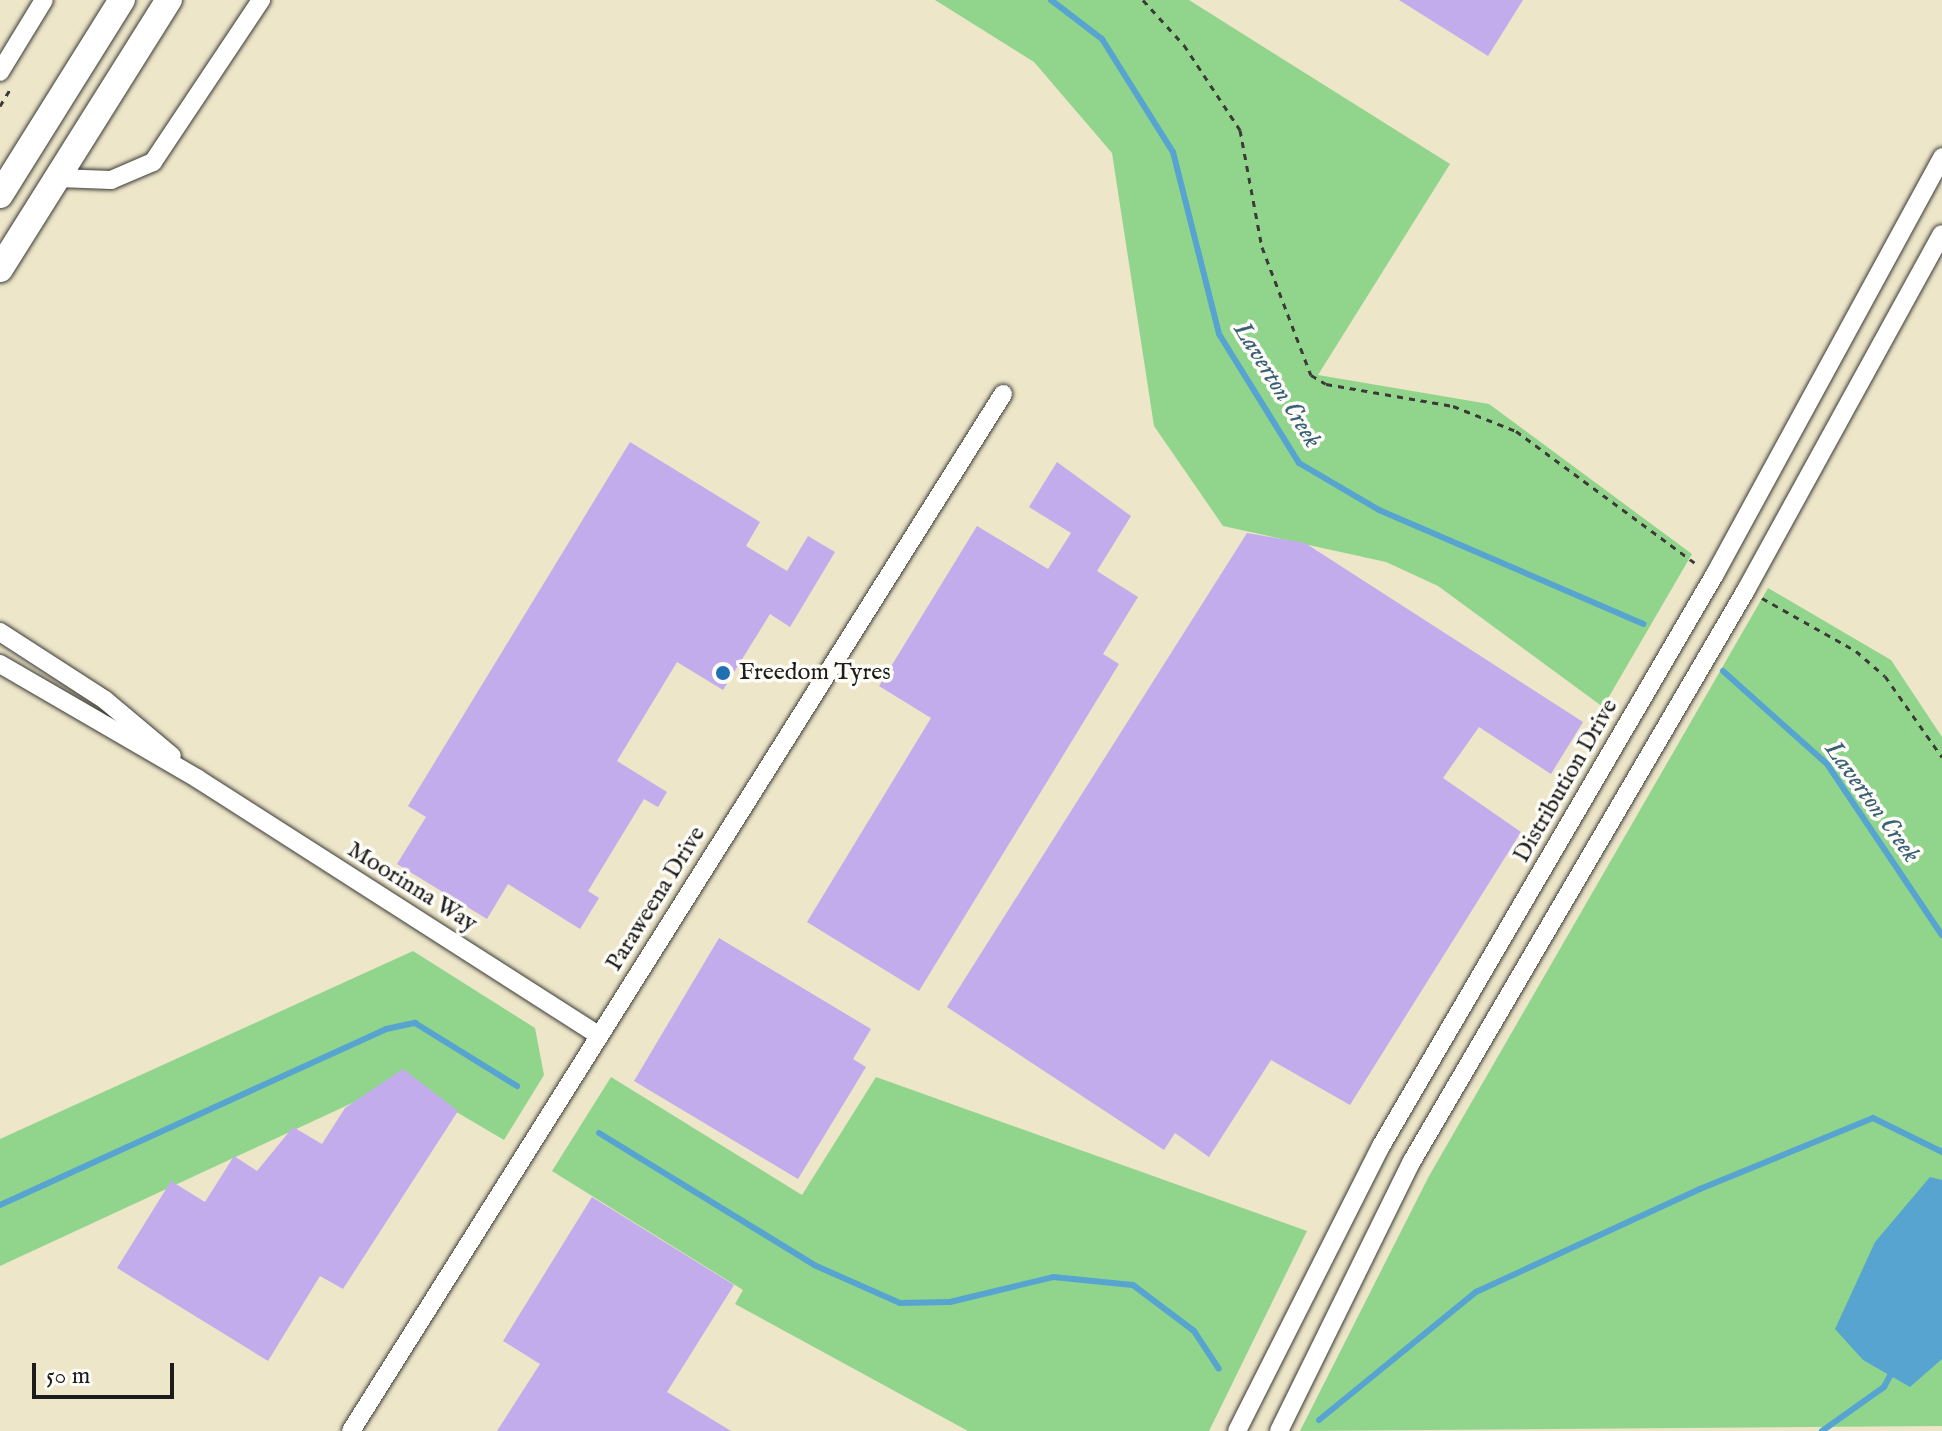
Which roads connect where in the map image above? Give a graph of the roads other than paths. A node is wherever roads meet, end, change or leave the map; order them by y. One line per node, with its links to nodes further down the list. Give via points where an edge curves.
1 (44, 0): 5 (street)
2 (122, 0): 8 (main road)
3 (169, 0): 7 (main road)
4 (261, 0): 7 (street, via 153,162 111,180)
5 (0, 72)
6 (1942, 157): 12 (street, Distribution Drive)
7 (58, 178): 10 (main road)
8 (0, 195)
9 (1942, 234): 13 (street)
10 (11, 239): 11 (main road)
11 (0, 269)
12 (1862, 306): 13 (street); 15 (street, Distribution Drive)
13 (1894, 322): 16 (street)
14 (1003, 394): 21 (street, Paraweena Drive)
15 (1758, 496): 16 (street); 20 (street, Distribution Drive)
16 (1791, 510): 22 (street)
17 (0, 632): 19 (street, Moorinna Way, via 105,700)
18 (0, 664): 19 (street, Moorinna Way)
19 (198, 779): 21 (street, Moorinna Way)
20 (1449, 1029): 22 (street); 23 (street, Distribution Drive)
21 (599, 1035): 25 (street, Paraweena Drive)
22 (1479, 1046): 24 (street)
23 (1354, 1200): 24 (street); 26 (street, Distribution Drive)
24 (1385, 1216): 27 (street)
25 (351, 1431)
26 (1237, 1431)
27 (1279, 1431)

